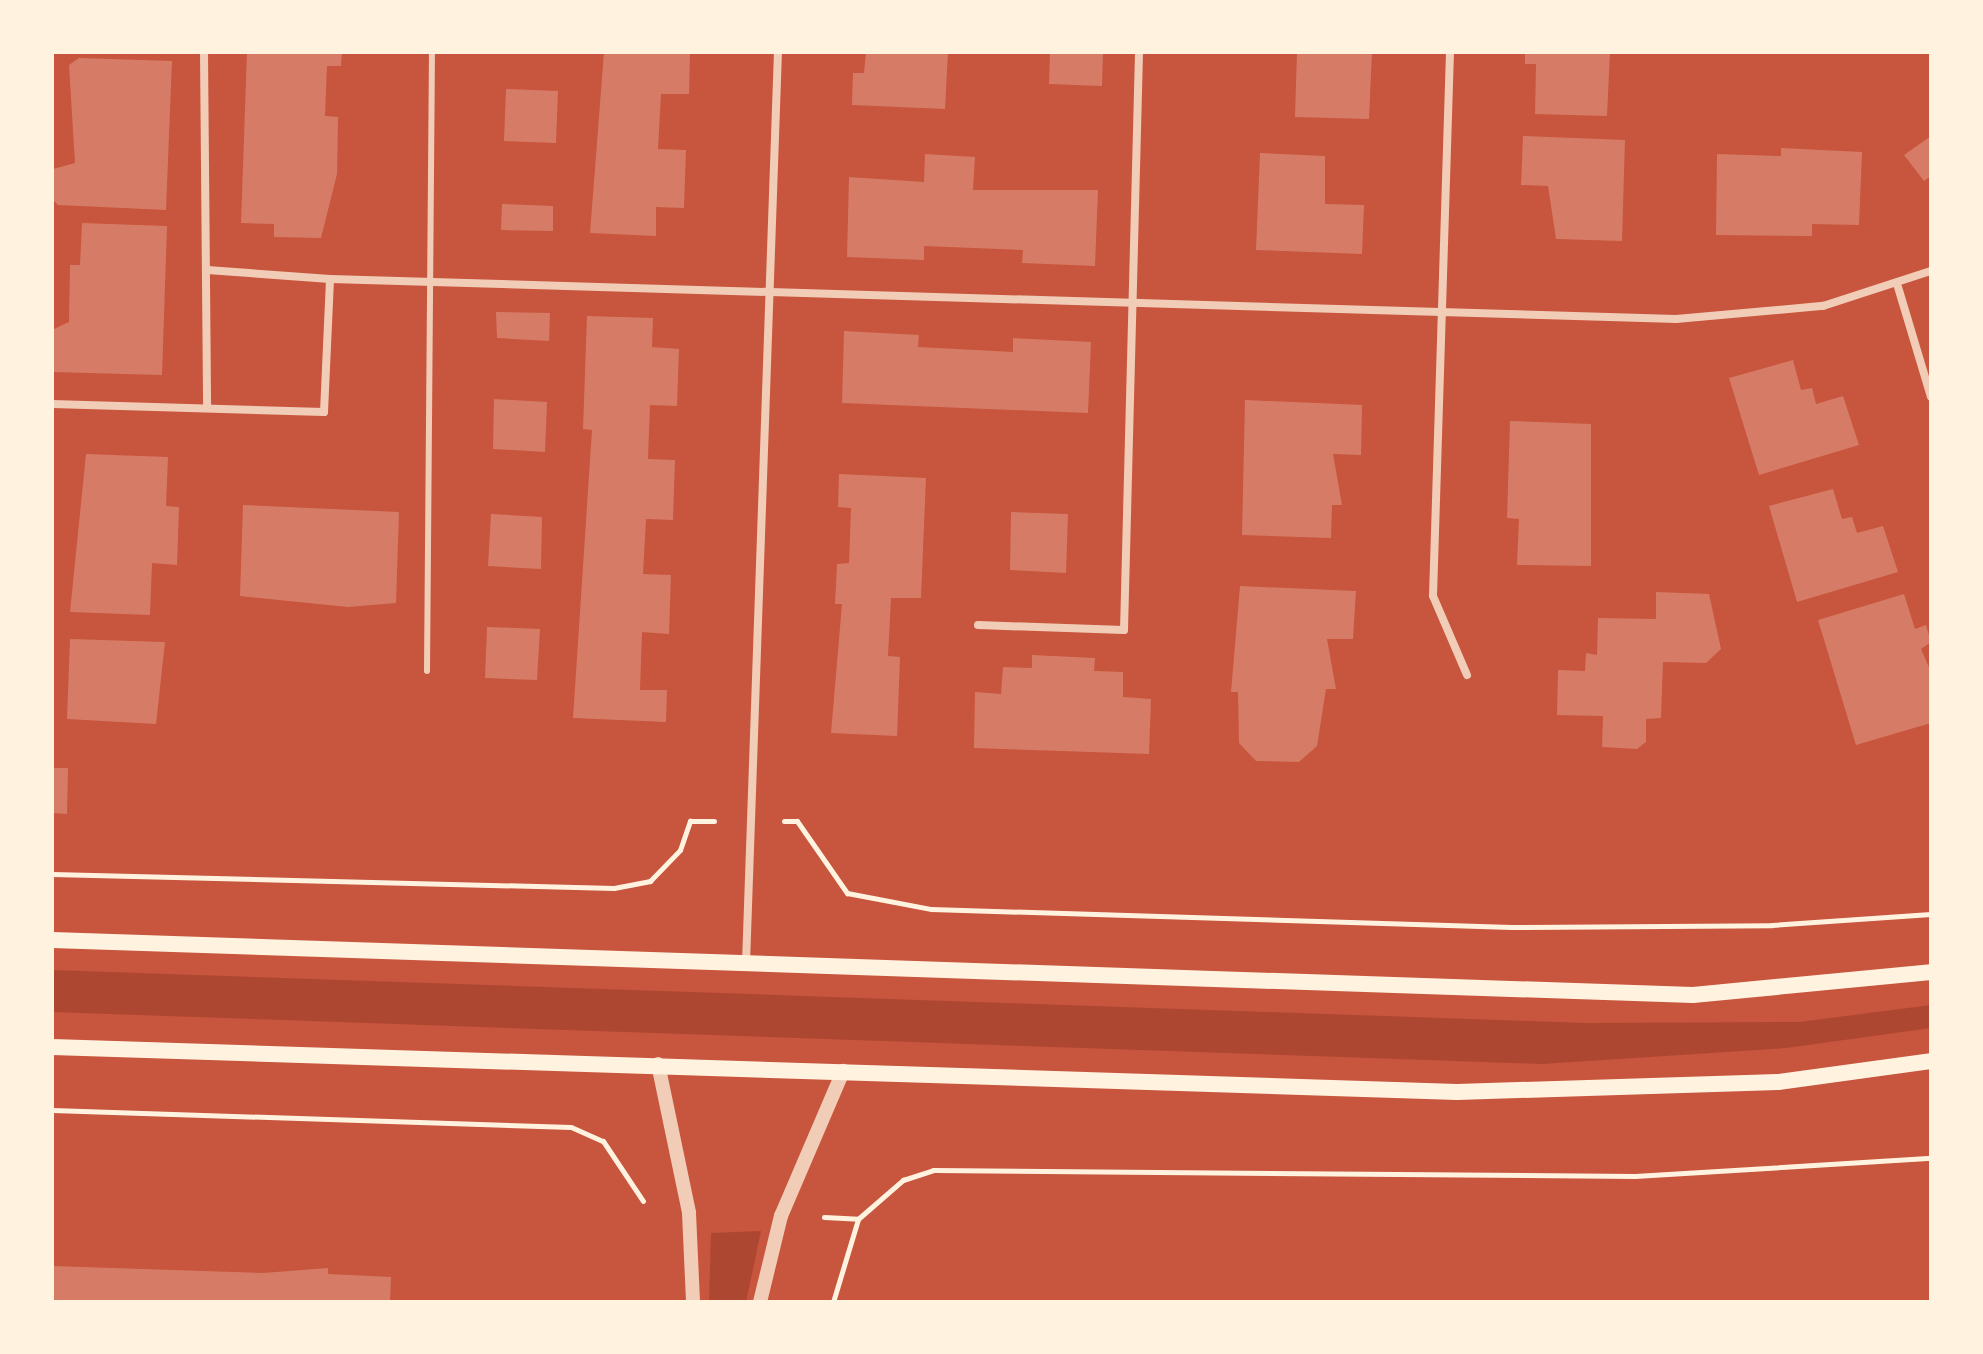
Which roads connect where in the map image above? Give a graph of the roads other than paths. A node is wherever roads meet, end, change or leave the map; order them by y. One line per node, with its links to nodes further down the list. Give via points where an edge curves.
1 (204, 52): 6 (street)
2 (432, 52): 9 (lane)
3 (778, 52): 11 (street)
4 (1139, 52): 12 (street)
5 (1450, 52): 13 (street)
6 (207, 270): 8 (street); 16 (street)
7 (1931, 271): 10 (street)
8 (330, 279): 9 (street); 16 (street, via 324,412)
9 (427, 282): 11 (street); 18 (lane)
10 (1898, 287): 13 (street, via 1748,317); 14 (street)
11 (770, 290): 12 (street); 21 (street)
12 (1131, 305): 13 (street); 17 (street, via 1124,630)
13 (1447, 307): 19 (street, via 1433,596)
14 (1931, 397)
15 (52, 403): 16 (street)
16 (207, 408)
17 (978, 625)
18 (427, 671)
19 (1467, 675)
20 (52, 940): 21 (main road)
21 (746, 966): 22 (main road, via 1693,995)
22 (1931, 972)
23 (52, 1047): 25 (main road)
24 (1931, 1061): 26 (main road, via 1778,1082 1626,1090)
25 (658, 1064): 26 (main road); 27 (street, via 689,1213)
26 (843, 1071): 28 (street, via 781,1216)
27 (693, 1302)
28 (760, 1302)

